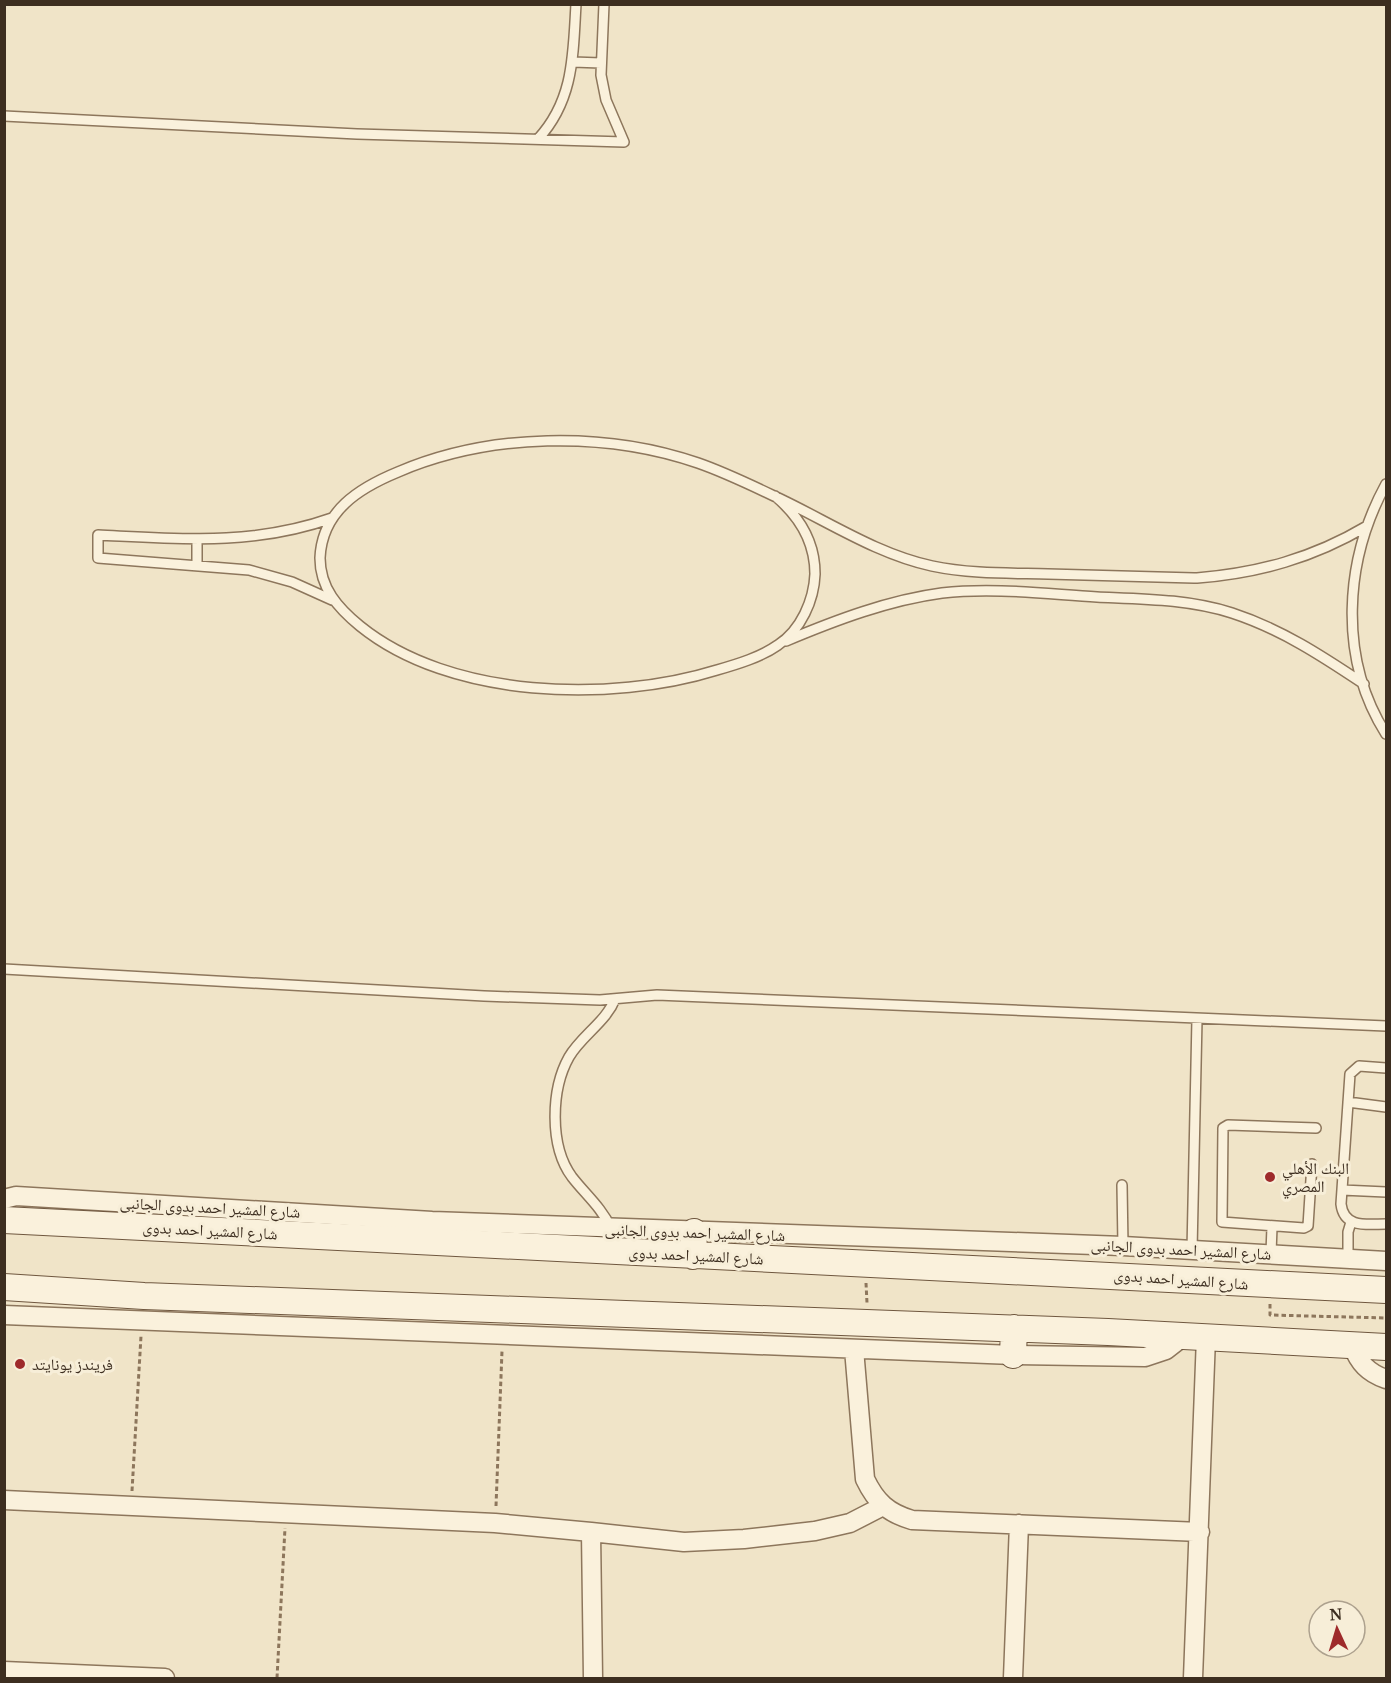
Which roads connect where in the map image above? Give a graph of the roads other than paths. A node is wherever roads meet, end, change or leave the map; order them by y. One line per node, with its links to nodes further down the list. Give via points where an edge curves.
1 (576, 4): 3 (lane)
2 (604, 4): 4 (lane)
3 (573, 62): 4 (lane); 6 (lane, via 563,104)
4 (601, 63): 6 (lane, via 604,94 624,142)
5 (4, 116): 6 (lane)
6 (538, 139)
7 (1386, 484): 10 (lane)
8 (775, 496): 9 (lane, via 701,464 649,450 594,442 536,442 460,452 413,465 349,497); 10 (lane, via 886,551 928,565 971,572 1222,576 1298,559); 14 (lane, via 804,528 815,569 806,611)
9 (332, 518): 11 (lane, via 265,536); 13 (lane, via 322,542 321,567)
10 (1367, 526): 15 (lane, via 1355,570 1352,605 1354,639)
11 (197, 539): 12 (lane); 12 (lane, via 98,535 98,558)
12 (197, 566): 13 (lane, via 271,575)
13 (334, 601): 14 (lane, via 382,642 420,661 487,680 543,689 603,690 667,683 727,668)
14 (779, 645): 15 (lane, via 854,615 943,593 986,591 1157,600 1205,607 1254,621 1301,643)
15 (1364, 684): 16 (lane)
16 (1386, 734)
17 (4, 969): 18 (lane, via 484,996)
18 (615, 999): 19 (lane, via 657,995); 35 (lane, via 571,1053 561,1075 556,1132 561,1156 572,1177 601,1209)
19 (1197, 1019): 20 (lane); 38 (lane)
20 (1386, 1026)
21 (1386, 1068): 22 (lane, via 1355,1068 1350,1074)
22 (1348, 1102): 23 (lane); 28 (lane)
23 (1386, 1107)
24 (1316, 1128): 34 (lane, via 1223,1128 1222,1222)
25 (1312, 1164): 34 (lane, via 1308,1226)
26 (1386, 1184): 29 (lane)
27 (1122, 1185): 37 (lane)
28 (1342, 1190): 29 (lane); 32 (lane, via 1342,1209)
29 (1386, 1192)
30 (4, 1199): 35 (street, شارع المشير احمد بدوى الجانبى, via 16,1196)
31 (4, 1220): 36 (street, شارع المشير احمد بدوى)
32 (1351, 1222): 33 (lane); 40 (lane)
33 (1386, 1224)
34 (1272, 1227): 39 (lane)
35 (611, 1228): 36 (street, شارع المشير احمد بدوى الجانبى)
36 (694, 1244): 37 (street, شارع المشير احمد بدوى الجانبى); 43 (street, شارع المشير احمد بدوى, via 1109,1274)
37 (1123, 1246): 38 (street, شارع المشير احمد بدوى الجانبى)
38 (1192, 1250): 39 (street, شارع المشير احمد بدوى الجانبى)
39 (1271, 1253): 40 (street, شارع المشير احمد بدوى الجانبى)
40 (1348, 1260): 41 (street, شارع المشير احمد بدوى الجانبى)
41 (1386, 1261)
42 (4, 1287): 45 (street, via 144,1296)
43 (1386, 1289)
44 (4, 1315): 49 (street)
45 (1014, 1328): 46 (street); 50 (street)
46 (1195, 1336): 47 (street); 50 (street, via 1145,1356); 56 (street)
47 (1353, 1345): 48 (street); 51 (street, via 1357,1360)
48 (1386, 1347)
49 (854, 1349): 50 (street); 53 (street, via 865,1479)
50 (1013, 1355)
51 (1386, 1379)
52 (4, 1500): 55 (street, via 495,1523)
53 (883, 1506): 54 (street, via 912,1520); 55 (street, via 850,1523 744,1539 684,1542)
54 (1019, 1524): 56 (street); 62 (street)
55 (591, 1532): 61 (street)
56 (1200, 1532): 63 (street)
57 (4, 1671): 58 (street)
58 (96, 1677): 59 (street)
59 (120, 1677): 60 (street)
60 (165, 1678)
61 (593, 1678)
62 (1013, 1678)
63 (1193, 1678)

